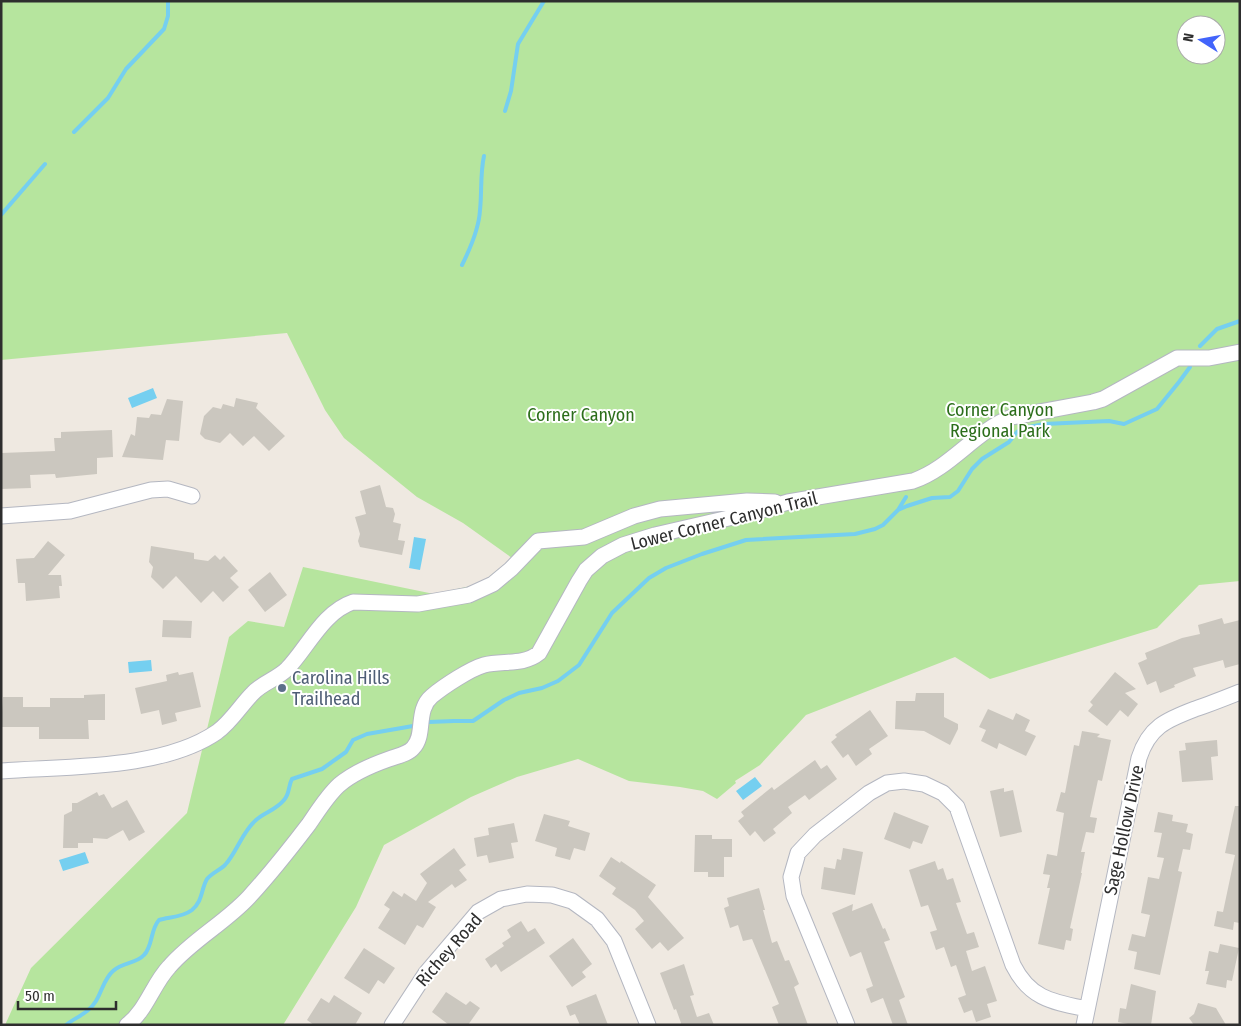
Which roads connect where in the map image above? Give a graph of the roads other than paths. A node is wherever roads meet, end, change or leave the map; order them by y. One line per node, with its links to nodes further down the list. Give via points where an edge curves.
1 (1240, 352): 3 (street, Lower Corner Canyon Trail, via 1209,358 1176,358 1103,399 1012,416 985,432 938,469 920,478)
2 (192, 496): 4 (street, via 168,489 151,490 70,511)
3 (788, 502): 6 (street, via 718,503 647,512 584,536 538,541 511,570 493,584 469,595 418,604 353,602 344,605 332,614 286,670 254,692 227,724 201,741 151,759); 8 (street, Lower Corner Canyon Trail, via 655,535 602,556 579,581 534,657 519,662 483,665 465,673 432,696 423,710 414,747 367,768 340,785 248,898 168,967 139,1012)
4 (1, 516)
5 (1240, 692): 7 (street, Sage Hollow Drive, via 1171,718 1156,728 1145,742)
6 (1, 771)
7 (1087, 1008): 11 (street, via 1046,999 1021,979 1013,965 957,807 943,793 924,784 904,781 887,783 869,793 815,835 798,853 791,877 802,918); 12 (street, Sage Hollow Drive)
8 (126, 1025)
9 (392, 1025): 10 (street, Richey Road, via 426,973 478,912 501,899 527,894 552,895 572,901 597,919 614,941)
10 (648, 1025)
11 (847, 1025)
12 (1084, 1025)

